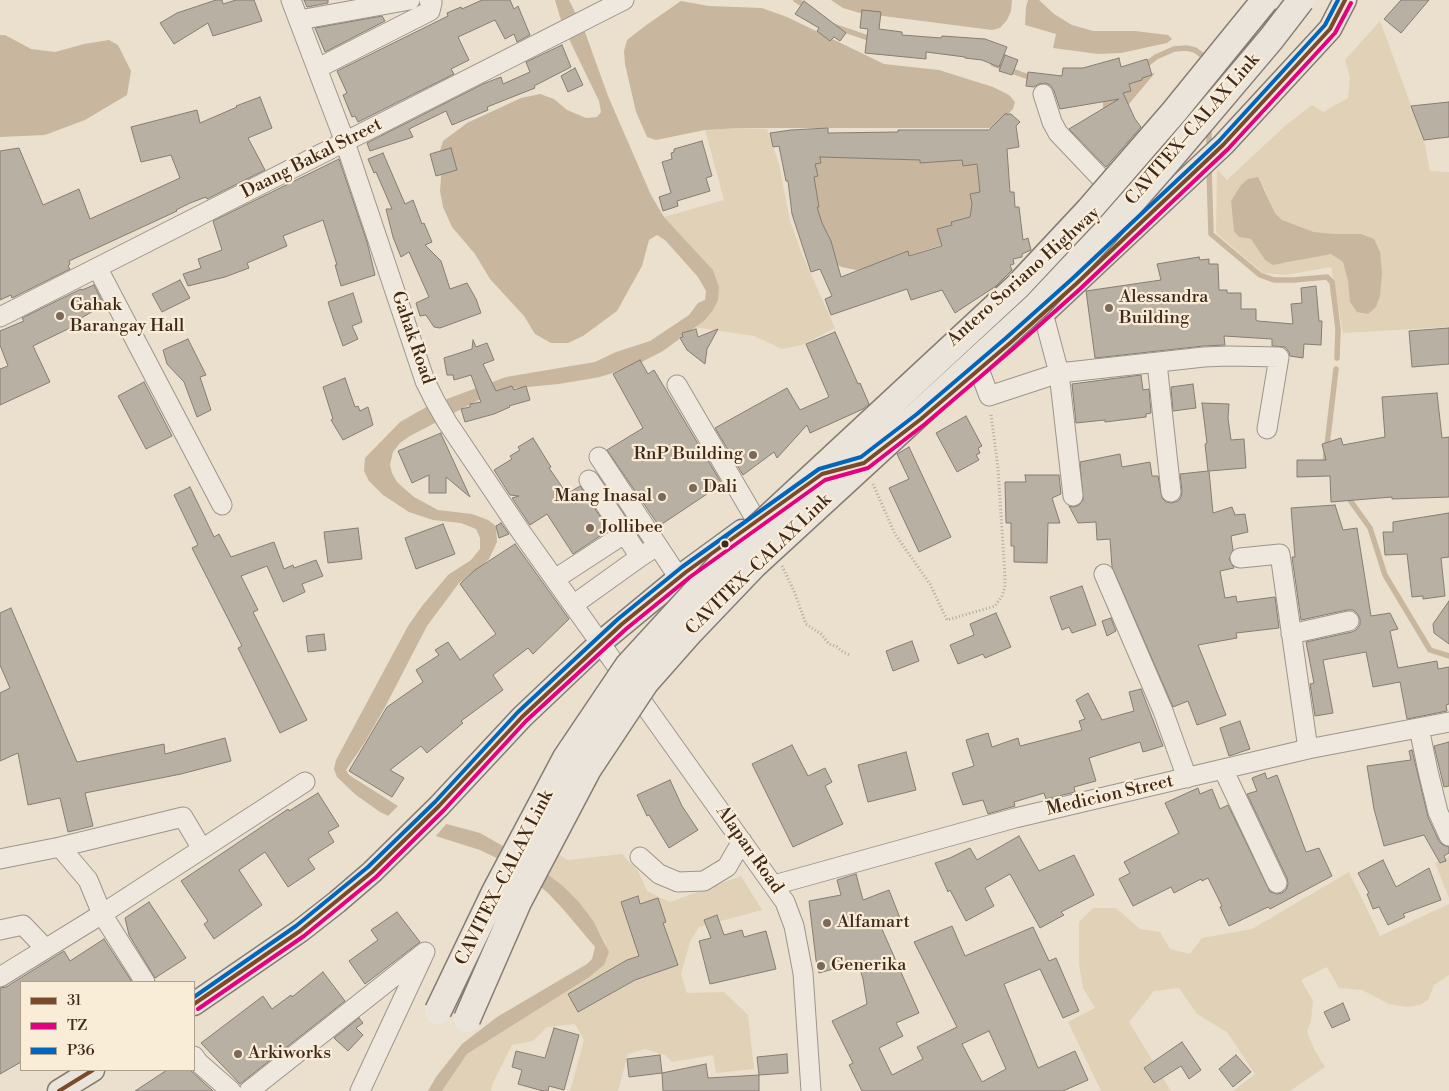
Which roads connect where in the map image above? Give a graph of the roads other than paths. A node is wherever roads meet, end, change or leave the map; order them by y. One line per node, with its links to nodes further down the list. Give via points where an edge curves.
1 (291, 0): 9 (street, Gahak Road)
2 (410, 0): 9 (street)
3 (429, 0): 10 (street, via 432,3 430,11)
4 (624, 0): 12 (street, Daang Bakal Street)
5 (1265, 0): 60 (highway, CAVITEX–CALAX Link, bridge, via 1150,140 1018,286 739,545 628,666 566,758 495,892)
6 (1301, 0): 61 (highway, CAVITEX–CALAX Link, bridge, via 1167,162 1037,305 754,566 645,683 588,769 523,893)
7 (1316, 0): 13 (main road, Antero Soriano Highway, via 1288,19)
8 (1346, 0): 15 (main road, Antero Soriano Highway, via 1330,29 1223,144)
9 (299, 20): 10 (street, Gahak Road)
10 (318, 68): 12 (street, Gahak Road)
11 (1043, 94): 13 (street, via 1058,133)
12 (346, 142): 14 (street, Daang Bakal Street); 35 (street, Gahak Road, via 425,381 447,422)
13 (1115, 194): 23 (main road, Antero Soriano Highway, via 847,436)
14 (98, 269): 16 (street, Daang Bakal Street); 27 (street)
15 (1043, 313): 18 (main road, Antero Soriano Highway); 19 (street)
16 (0, 317)
17 (1157, 363): 19 (street); 21 (street, via 1204,357 1279,357); 25 (street)
18 (979, 369): 19 (street, via 989,396); 23 (main road, Antero Soriano Highway, via 864,463)
19 (1059, 373): 26 (street)
20 (677, 384): 28 (street)
21 (1267, 429)
22 (599, 457): 30 (street)
23 (822, 474): 28 (main road, Antero Soriano Highway)
24 (588, 480): 29 (street)
25 (1171, 492)
26 (1073, 496)
27 (222, 505)
28 (756, 520): 34 (main road, Antero Soriano Highway)
29 (624, 534): 31 (street); 35 (street)
30 (657, 546): 31 (street); 34 (street)
31 (640, 557): 36 (street)
32 (1240, 558): 38 (street, via 1280,554)
33 (1104, 574): 44 (street, via 1163,710)
34 (679, 578): 39 (main road, Antero Soriano Highway)
35 (555, 579): 36 (street, Gahak Road)
36 (573, 605): 39 (street, Gahak Road)
37 (1349, 621): 38 (street)
38 (1291, 634): 42 (street)
39 (600, 643): 47 (street, Alapan Road); 59 (main road, Antero Soriano Highway, via 372,872 300,931)
40 (1449, 722): 41 (street, Medicion Street)
41 (1419, 728): 42 (street, Medicion Street); 46 (street, via 1438,812)
42 (1308, 749): 43 (street, Medicion Street)
43 (1223, 769): 44 (street, Medicion Street); 52 (street)
44 (1187, 778): 53 (street, Medicion Street, via 1015,818)
45 (305, 782): 49 (street)
46 (1449, 836)
47 (742, 841): 50 (street, via 727,867 704,880 678,882 659,874); 53 (street, Alapan Road)
48 (60, 847): 49 (street, via 182,817); 51 (street); 54 (street, via 88,880)
49 (202, 849): 54 (street)
50 (640, 857)
51 (0, 859)
52 (1277, 883)
53 (774, 885): 68 (street, Alapan Road, via 785,902 800,950)
54 (102, 914): 56 (street); 58 (street)
55 (0, 930): 56 (street, via 23,925)
56 (45, 948): 57 (street)
57 (0, 977)
58 (144, 981)
59 (195, 1003)
60 (438, 1012): 61 (street)
61 (467, 1019)
62 (195, 1057): 65 (street)
63 (90, 1071): 64 (main road)
64 (59, 1091)
65 (232, 1091)
66 (249, 1091): 67 (street, via 425,952)
67 (360, 1091)
68 (811, 1091)

